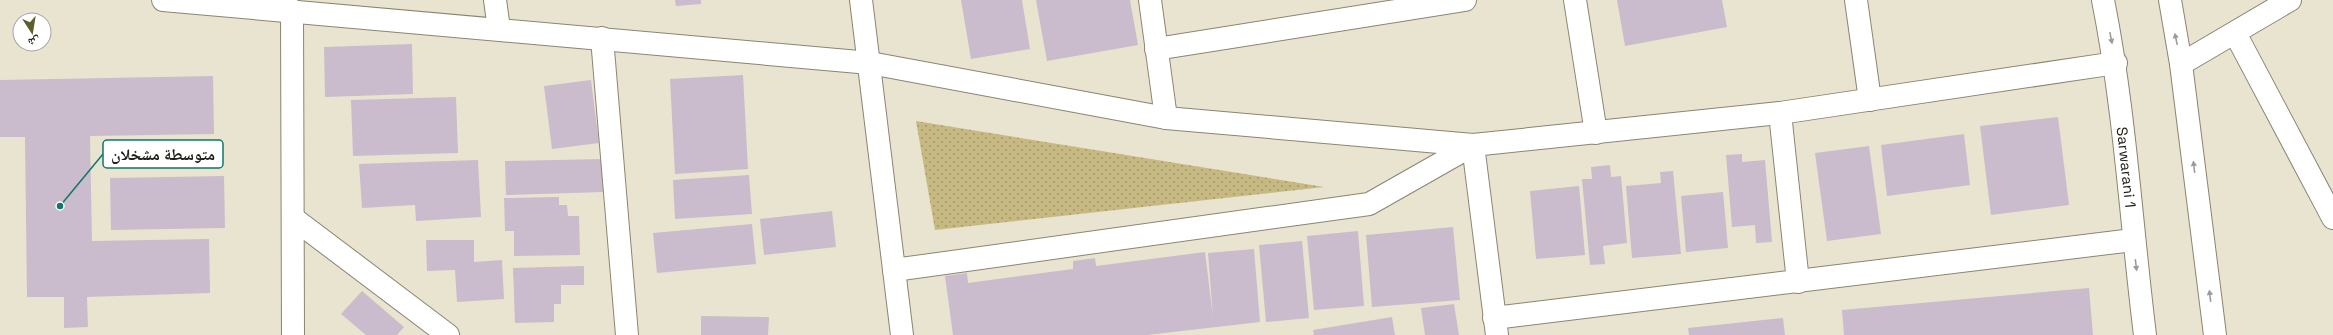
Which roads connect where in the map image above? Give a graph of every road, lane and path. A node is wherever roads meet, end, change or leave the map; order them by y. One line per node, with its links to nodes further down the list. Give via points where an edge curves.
1 (163, 0): 11 (street)
2 (495, 0): 12 (street)
3 (861, 0): 16 (street)
4 (1150, 0): 15 (street)
5 (1465, 0): 15 (street)
6 (1575, 0): 22 (street)
7 (1856, 0): 19 (street)
8 (2103, 0): 17 (street, Sarwarani 1, one-way to 17)
9 (2170, 0): 18 (street, one-way to 9)
10 (2290, 0): 13 (street)
11 (292, 10): 12 (street); 24 (street)
12 (498, 29): 14 (street)
13 (2235, 32): 18 (street); 25 (street)
14 (602, 38): 16 (street); 32 (street)
15 (1156, 49): 21 (street)
16 (870, 63): 21 (street); 27 (street)
17 (2116, 63): 19 (street); 26 (street, Sarwarani 1)
18 (2181, 64): 35 (street, one-way to 18)
19 (1870, 100): 20 (street)
20 (1780, 113): 22 (street); 28 (street)
21 (1166, 118): 23 (street)
22 (1596, 133): 23 (street)
23 (1473, 145): 27 (street, via 1369,204); 29 (street)
24 (293, 218): 30 (street); 31 (street)
25 (2333, 218)
26 (2133, 240): 28 (street); 34 (street, Sarwarani 1, one-way to 34)
27 (894, 270): 33 (street)
28 (1798, 282): 29 (street)
29 (1495, 326)
30 (293, 335)
31 (448, 335)
32 (627, 335)
33 (902, 335)
34 (2146, 335)
35 (2214, 335)

